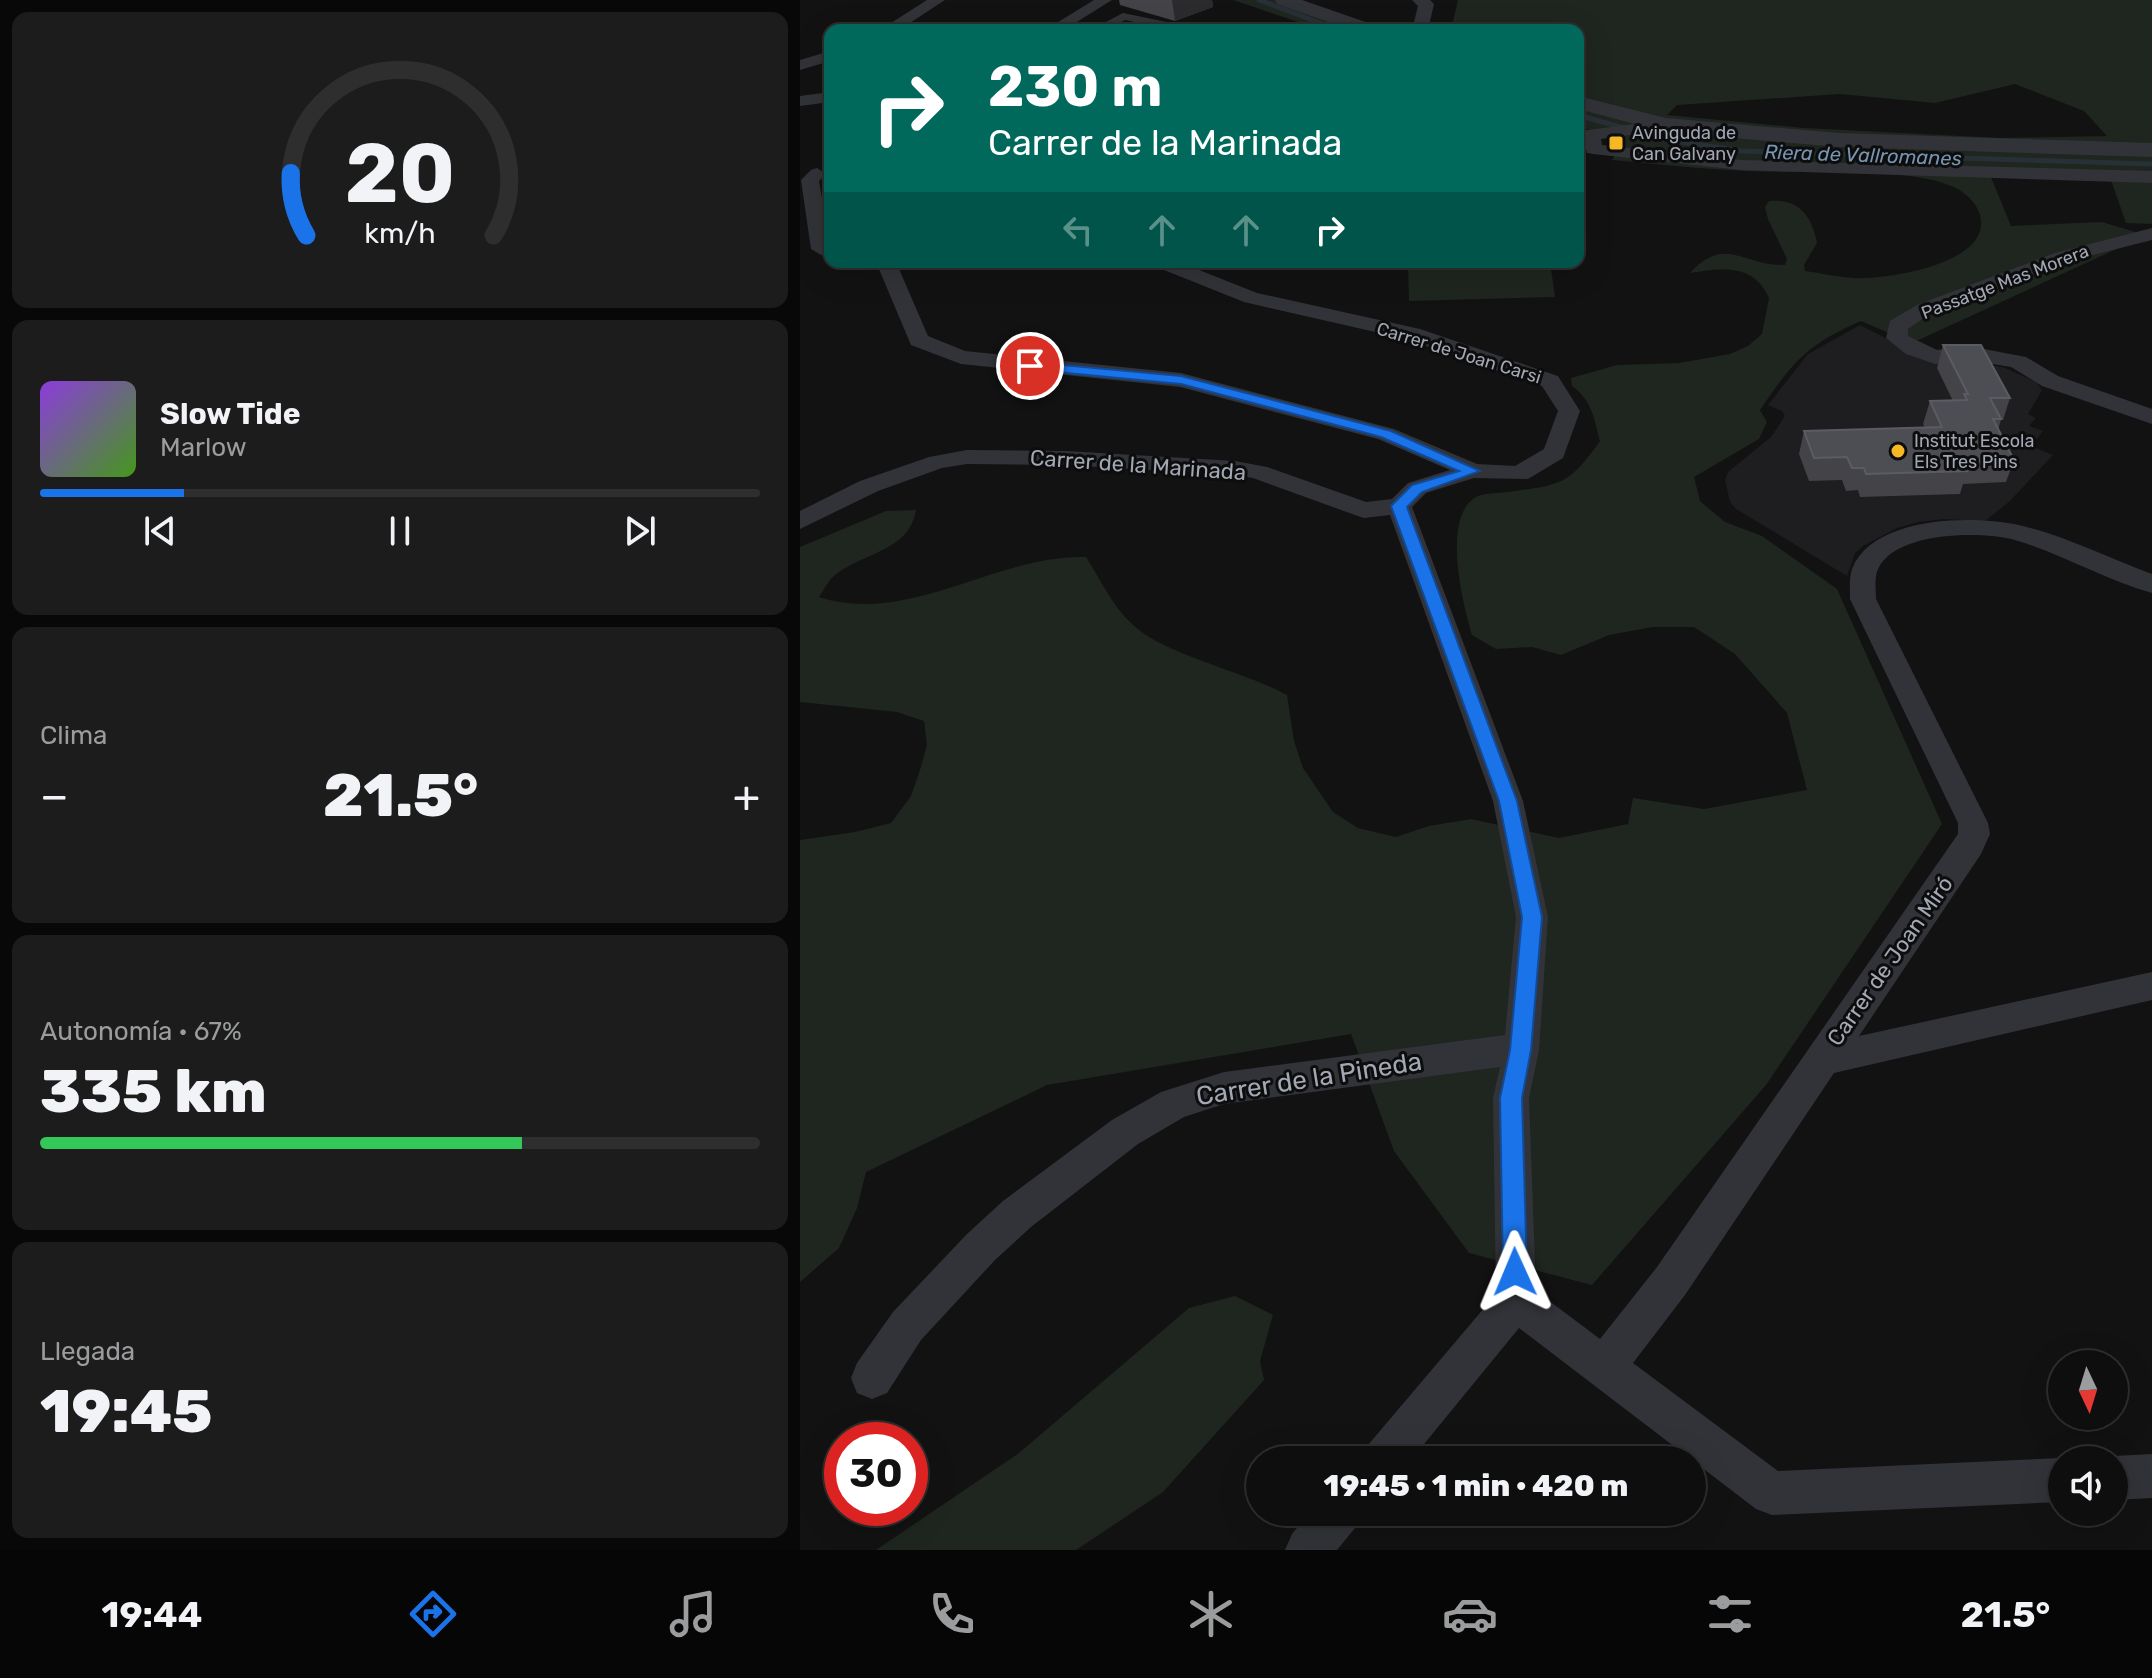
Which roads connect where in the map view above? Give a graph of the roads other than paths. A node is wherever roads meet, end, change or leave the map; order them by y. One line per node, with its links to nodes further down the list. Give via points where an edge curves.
1 (938, 0): 5 (street)
2 (1105, 0): 6 (street)
3 (1284, 0): 9 (street)
4 (1419, 0): 10 (street, via 1426,4)
5 (899, 24)
6 (1063, 24)
7 (1108, 24): 8 (street, via 1123,16)
8 (1162, 24)
9 (1353, 24)
10 (1421, 24)
11 (824, 58): 12 (street)
12 (800, 65)
13 (824, 98): 14 (street)
14 (800, 101)
15 (1584, 104): 18 (street)
16 (824, 106): 17 (street)
17 (800, 108)
18 (1666, 125): 19 (street); 21 (street, via 1839,140)
19 (1584, 134)
20 (1584, 136): 23 (street, via 1593,149 1741,165)
21 (2152, 150)
22 (817, 174): 25 (street, via 810,180)
23 (2152, 177)
24 (2152, 234): 30 (street, Passatge Mas Morera, via 2062,257 1924,309 1898,326 1897,338 1935,357 1994,356 2018,362)
25 (824, 240)
26 (824, 249): 27 (street)
27 (800, 262)
28 (889, 268): 33 (street, via 919,340 961,357 1181,380 1386,434)
29 (1176, 268): 33 (street, Carrer de Joan Carsi, via 1251,298 1412,334 1550,381 1569,411 1555,453 1519,474)
30 (2057, 384): 31 (street, Passatge Mas Morera); 32 (street, Passatge Mas Morera, via 2088,409)
31 (2152, 417)
32 (2152, 426)
33 (1473, 471): 34 (street, via 1417,488)
34 (1399, 506): 35 (street, Carrer de la Marinada, via 1364,510 1235,468 967,457 869,486); 38 (street, via 1508,801 1532,917)
35 (800, 521)
36 (2152, 584): 39 (street, Carrer de Joan Miró, via 2014,532 1982,528 1906,537 1866,565 1863,599 1974,834)
37 (2152, 986): 39 (street)
38 (1521, 1050): 40 (street, via 1511,1098); 42 (street, Carrer de la Pineda, via 1224,1088 1174,1104 1125,1132 1017,1214 907,1326)
39 (1822, 1060): 41 (street, Carrer de Joan Miró, via 1671,1281)
40 (1516, 1301): 41 (street); 43 (street)
41 (1604, 1367): 46 (street, via 1772,1493)
42 (872, 1378)
43 (1395, 1446)
44 (2152, 1476): 45 (street)
45 (2128, 1477)
46 (2048, 1481)
47 (1328, 1526): 48 (street)
48 (1308, 1550)

